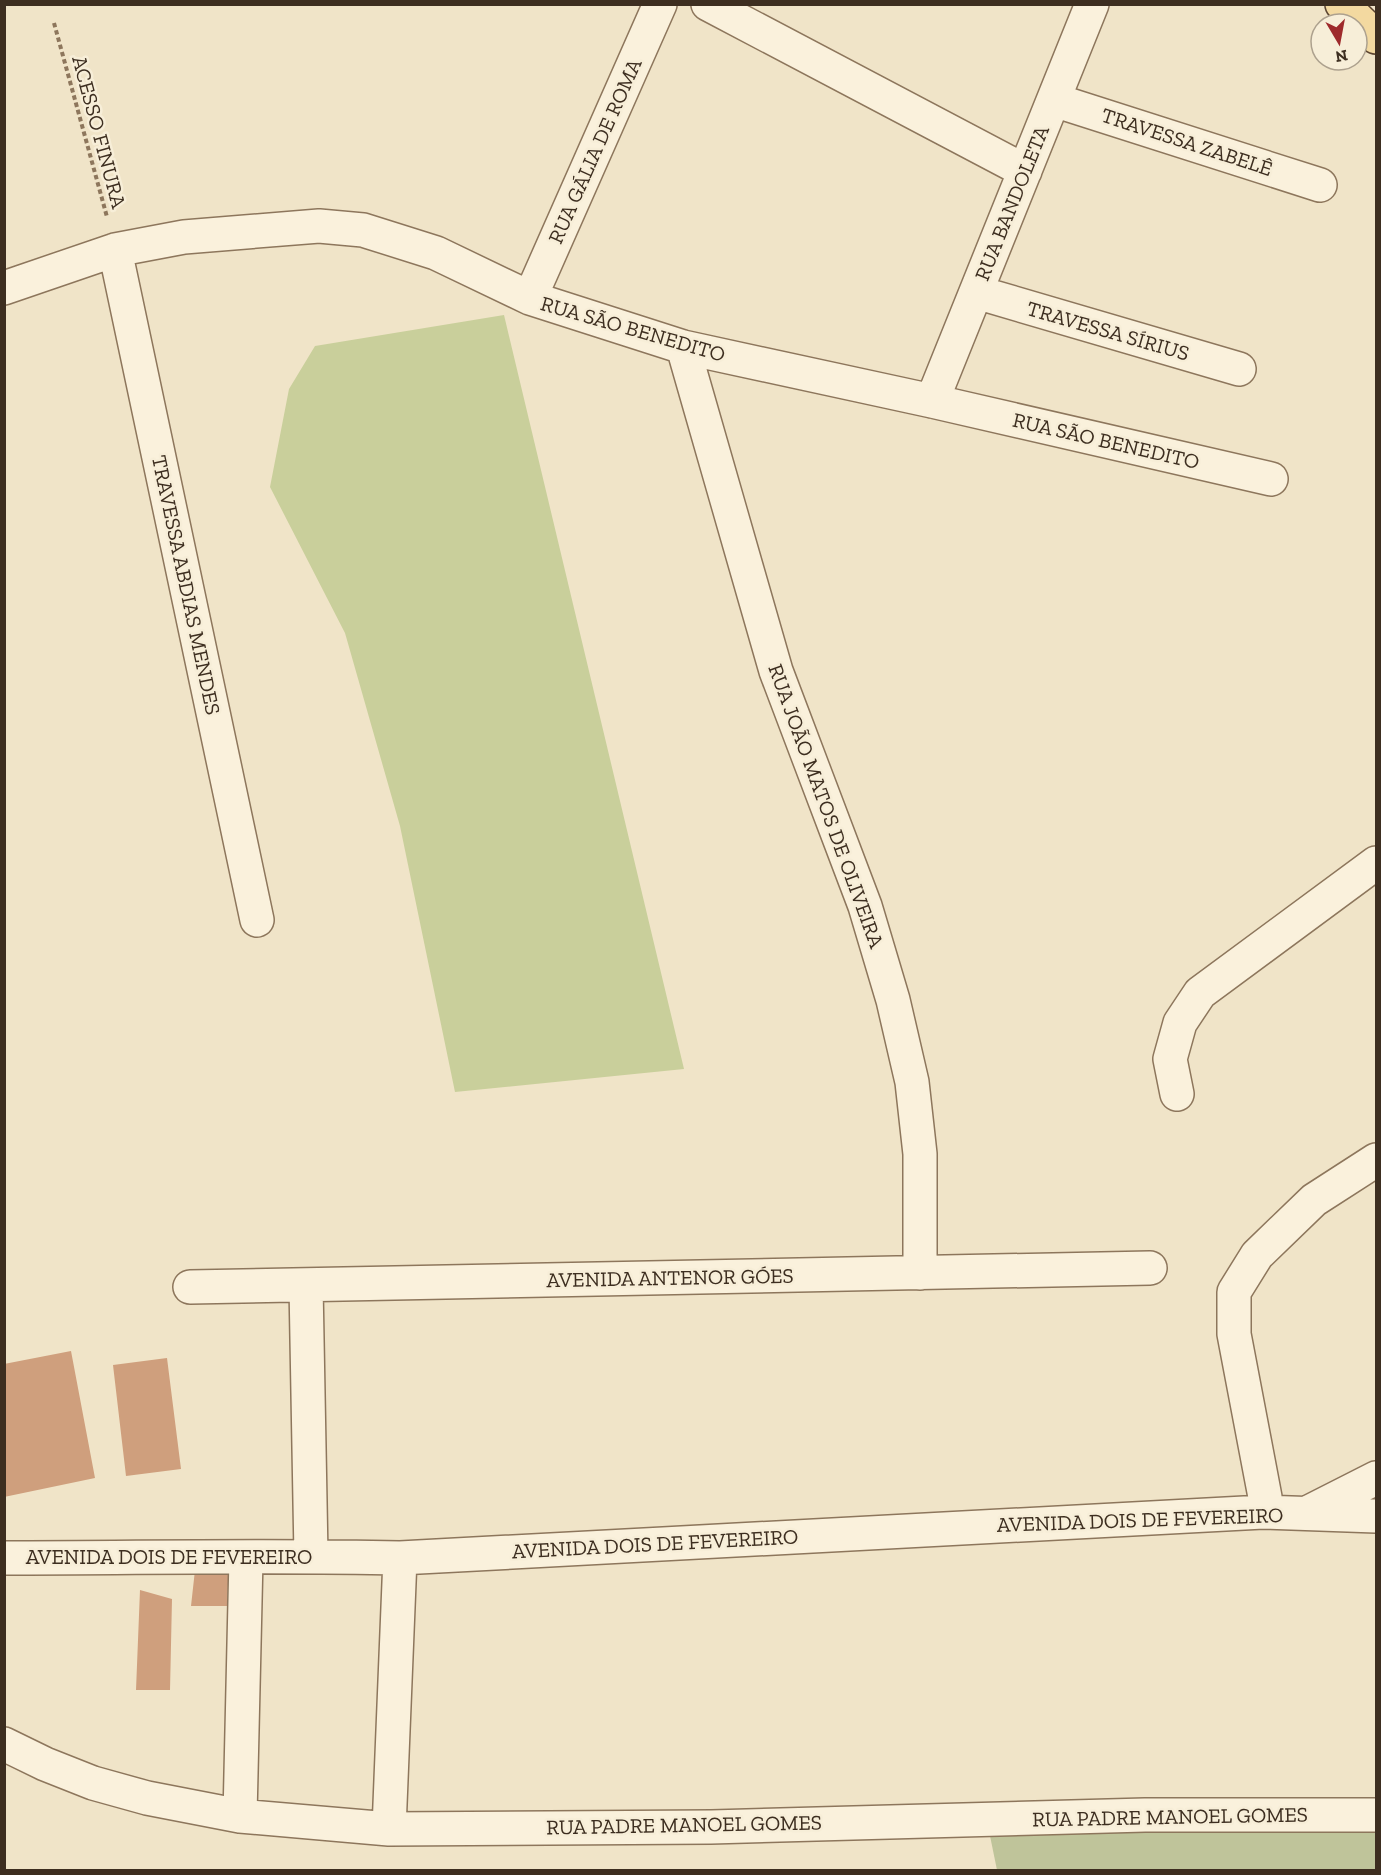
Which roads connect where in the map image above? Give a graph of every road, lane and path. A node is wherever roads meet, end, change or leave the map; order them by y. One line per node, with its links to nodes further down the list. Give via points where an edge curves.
1 (660, 4): 13 (street, RUA GÁLIA DE ROMA)
2 (708, 4): 8 (street)
3 (1092, 4): 7 (street, RUA BANDOLETA)
4 (1342, 4): 6 (main road)
5 (54, 23): 10 (path, ACESSO FINURA)
6 (1377, 37)
7 (1053, 100): 8 (street, RUA BANDOLETA); 9 (street, TRAVESSA ZABELÊ)
8 (1025, 171): 12 (street, RUA BANDOLETA)
9 (1320, 185)
10 (115, 250): 11 (street, RUA SÃO BENEDITO); 13 (street, RUA SÃO BENEDITO, via 184,237 252,231 319,226 363,230 436,253); 19 (street, TRAVESSA ABDIAS MENDES)
11 (4, 288)
12 (976, 292): 15 (street, TRAVESSA SÍRIUS); 16 (street, RUA BANDOLETA)
13 (530, 298): 14 (street, RUA SÃO BENEDITO)
14 (683, 347): 16 (street, RUA SÃO BENEDITO); 23 (street, RUA JOÃO MATOS DE OLIVEIRA, via 776,671 865,906 893,1000 912,1082 920,1154)
15 (1239, 369)
16 (932, 401): 17 (street, RUA SÃO BENEDITO)
17 (1271, 479)
18 (1377, 863): 20 (street, via 1200,993 1180,1023 1170,1059)
19 (257, 920)
20 (1177, 1094)
21 (1377, 1160): 27 (street, via 1314,1200 1257,1255 1234,1292 1234,1335 1265,1497)
22 (1150, 1268): 23 (street, AVENIDA ANTENOR GÓES)
23 (920, 1273): 24 (street, AVENIDA ANTENOR GÓES)
24 (306, 1286): 25 (street, AVENIDA ANTENOR GÓES); 30 (street)
25 (190, 1287)
26 (1377, 1478): 28 (street, AVENIDA DOIS DE FEVEREIRO)
27 (1263, 1512): 28 (street, AVENIDA DOIS DE FEVEREIRO); 33 (street, AVENIDA DOIS DE FEVEREIRO)
28 (1305, 1514): 29 (street, AVENIDA DOIS DE FEVEREIRO)
29 (1377, 1516)
30 (311, 1556): 32 (street, AVENIDA DOIS DE FEVEREIRO); 33 (street, AVENIDA DOIS DE FEVEREIRO)
31 (4, 1558): 32 (street, AVENIDA DOIS DE FEVEREIRO)
32 (246, 1558): 36 (street)
33 (400, 1558): 37 (street)
34 (4, 1744): 36 (street, RUA PADRE MANOEL GOMES, via 93,1783)
35 (1377, 1815): 37 (street, RUA PADRE MANOEL GOMES, via 1145,1815 711,1827)
36 (240, 1816): 37 (street, RUA PADRE MANOEL GOMES)
37 (390, 1829)

